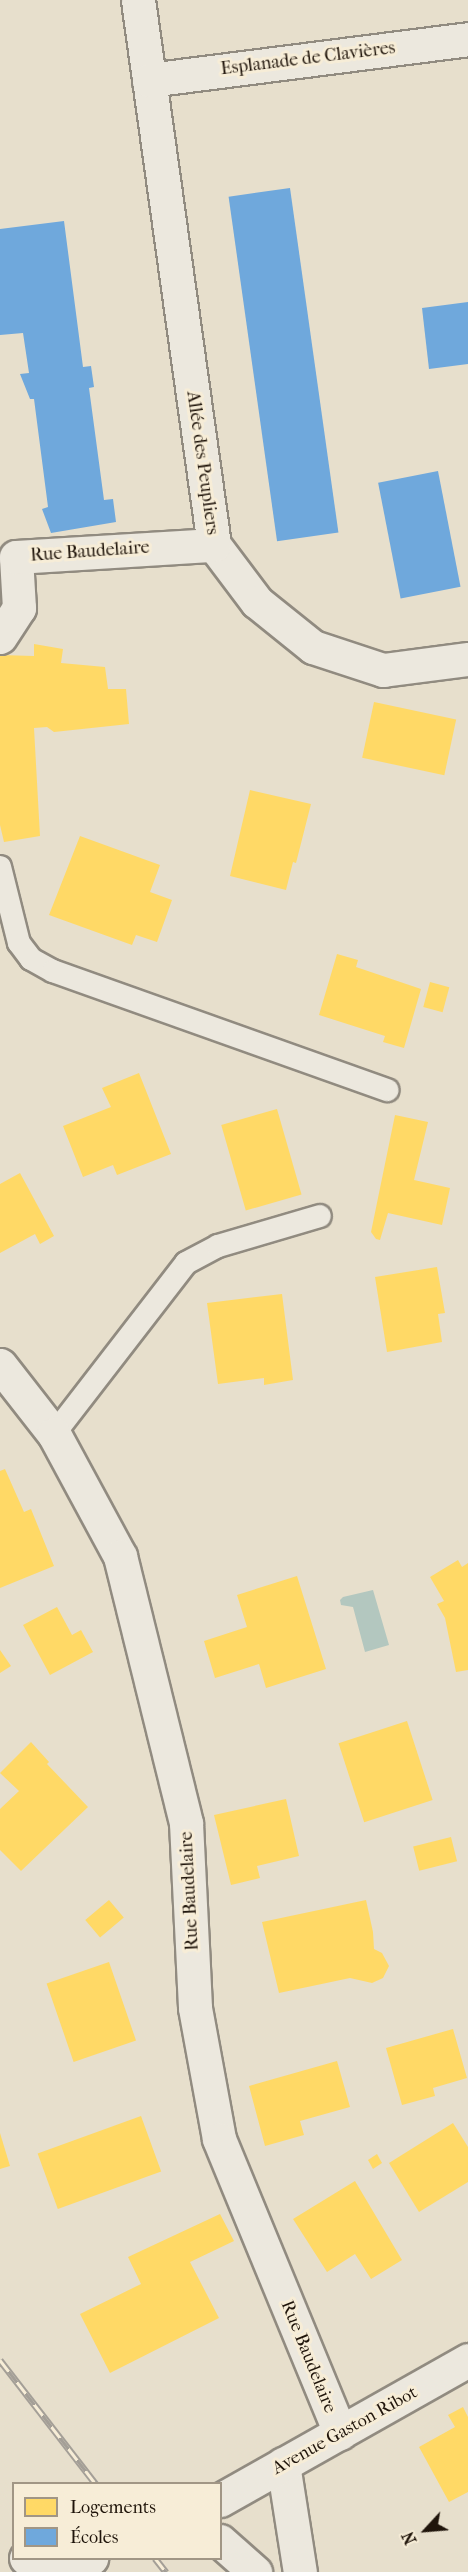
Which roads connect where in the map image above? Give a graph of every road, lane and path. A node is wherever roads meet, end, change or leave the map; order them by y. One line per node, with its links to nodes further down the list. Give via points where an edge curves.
1 (131, 5): 3 (street, Allée des Peupliers)
2 (468, 39): 3 (street, Esplanade de Clavières)
3 (148, 80): 4 (street, Allée des Peupliers)
4 (214, 545): 5 (street, Rue Baudelaire, via 16,557 19,608); 6 (street, Allée des Peupliers, via 257,602 313,647 383,670)
5 (0, 637)
6 (468, 658)
7 (0, 867): 8 (lane, via 19,943 31,959 53,971)
8 (387, 1090)
9 (320, 1216): 11 (lane, via 218,1246 186,1263)
10 (0, 1365): 11 (street, Rue Baudelaire)
11 (54, 1434): 13 (street, Rue Baudelaire, via 120,1556 186,1823 195,2008 219,2139)
12 (468, 2360): 13 (street, Avenue Gaston Ribot)
13 (340, 2433): 14 (street, Avenue Gaston Ribot)
14 (284, 2464): 15 (street, Avenue Gaston Ribot); 20 (street)
15 (222, 2499)
16 (222, 2543): 19 (street)
17 (55, 2560): 18 (street)
18 (88, 2560)
19 (255, 2572)
20 (300, 2572)

